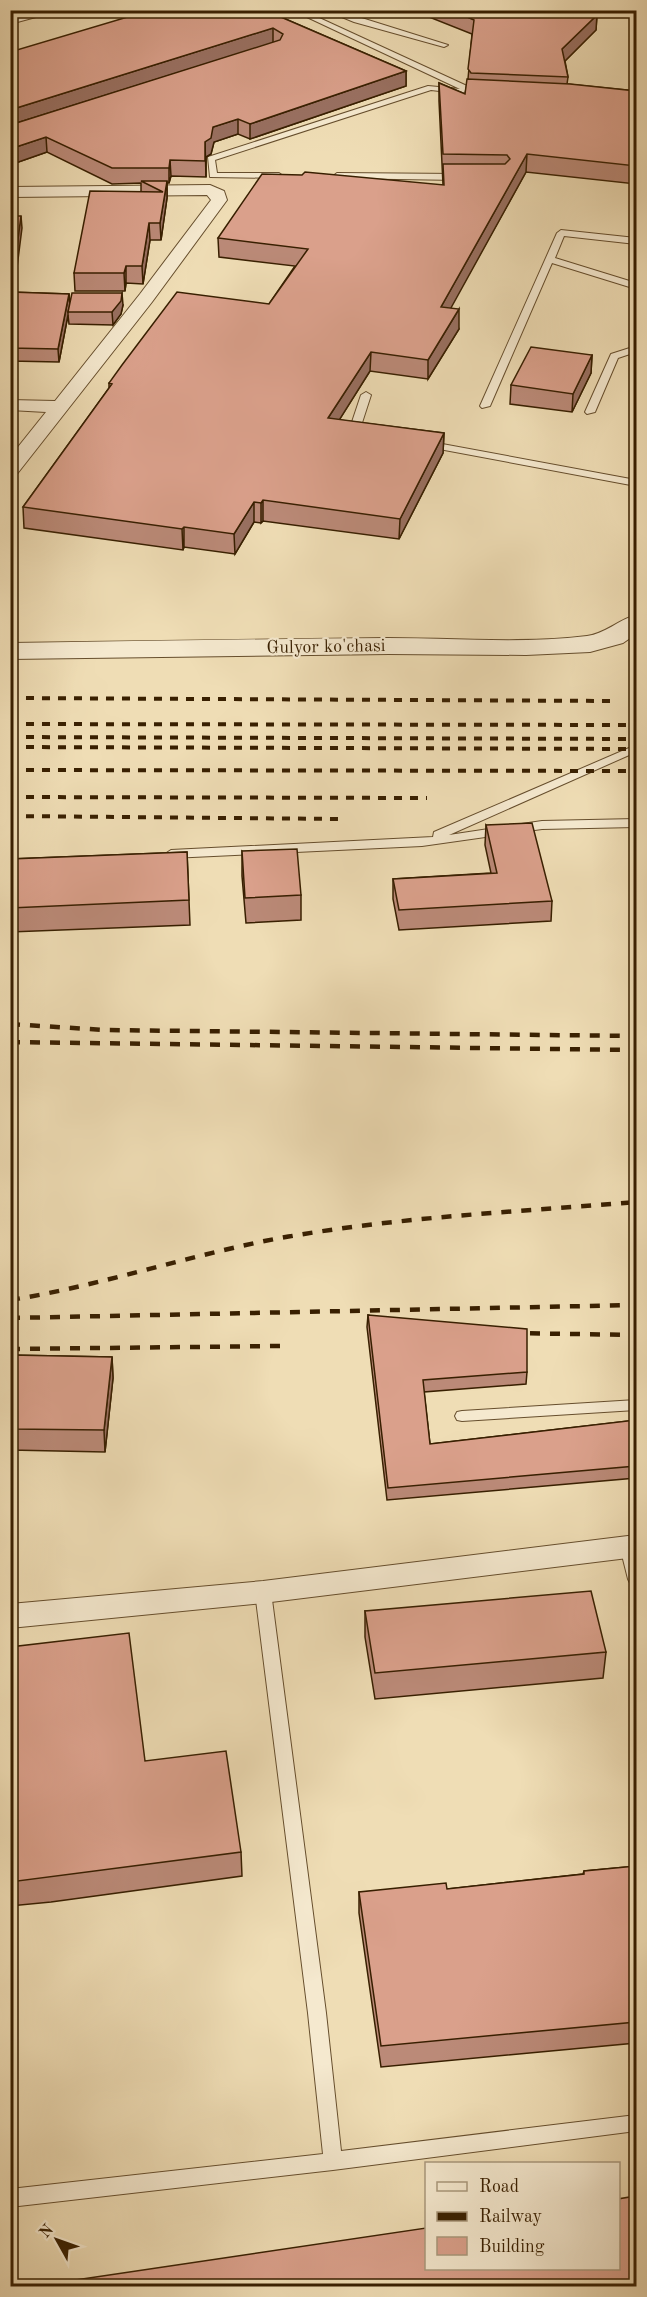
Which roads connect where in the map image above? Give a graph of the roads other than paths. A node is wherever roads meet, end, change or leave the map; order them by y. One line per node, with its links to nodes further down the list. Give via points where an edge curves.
1 (40, 10): 4 (street)
2 (295, 10): 6 (lane)
3 (328, 10): 5 (lane, via 360,24 387,27)
4 (10, 19)
5 (444, 45)
6 (477, 94): 7 (lane); 8 (lane, via 431,88 211,159 213,176)
7 (496, 94)
8 (294, 176)
9 (329, 176): 10 (lane)
10 (468, 177)
11 (10, 192): 16 (street, via 210,190 218,194 219,200)
12 (636, 241): 13 (lane, via 561,233)
13 (550, 259): 14 (lane); 20 (lane)
14 (636, 286)
15 (123, 298): 16 (street)
16 (146, 298): 21 (street)
17 (636, 349): 22 (lane, via 614,356)
18 (366, 395): 23 (lane, via 354,431)
19 (10, 405): 21 (street)
20 (485, 406)
21 (61, 407): 25 (street)
22 (590, 412)
23 (366, 433)
24 (413, 442): 26 (lane)
25 (10, 470)
26 (636, 483)
27 (636, 623): 28 (street, Gulyor ko'chasi, via 614,637 590,644 536,647)
28 (10, 651)
29 (636, 748): 31 (lane)
30 (636, 823): 31 (lane, via 542,825)
31 (422, 842): 32 (lane)
32 (153, 855)
33 (636, 1404): 34 (lane)
34 (462, 1416)
35 (632, 1546): 36 (lane); 37 (street)
36 (636, 1579)
37 (263, 1592): 38 (street); 40 (lane)
38 (10, 1616)
39 (636, 2122): 40 (lane)
40 (333, 2161): 41 (lane)
41 (10, 2198)

